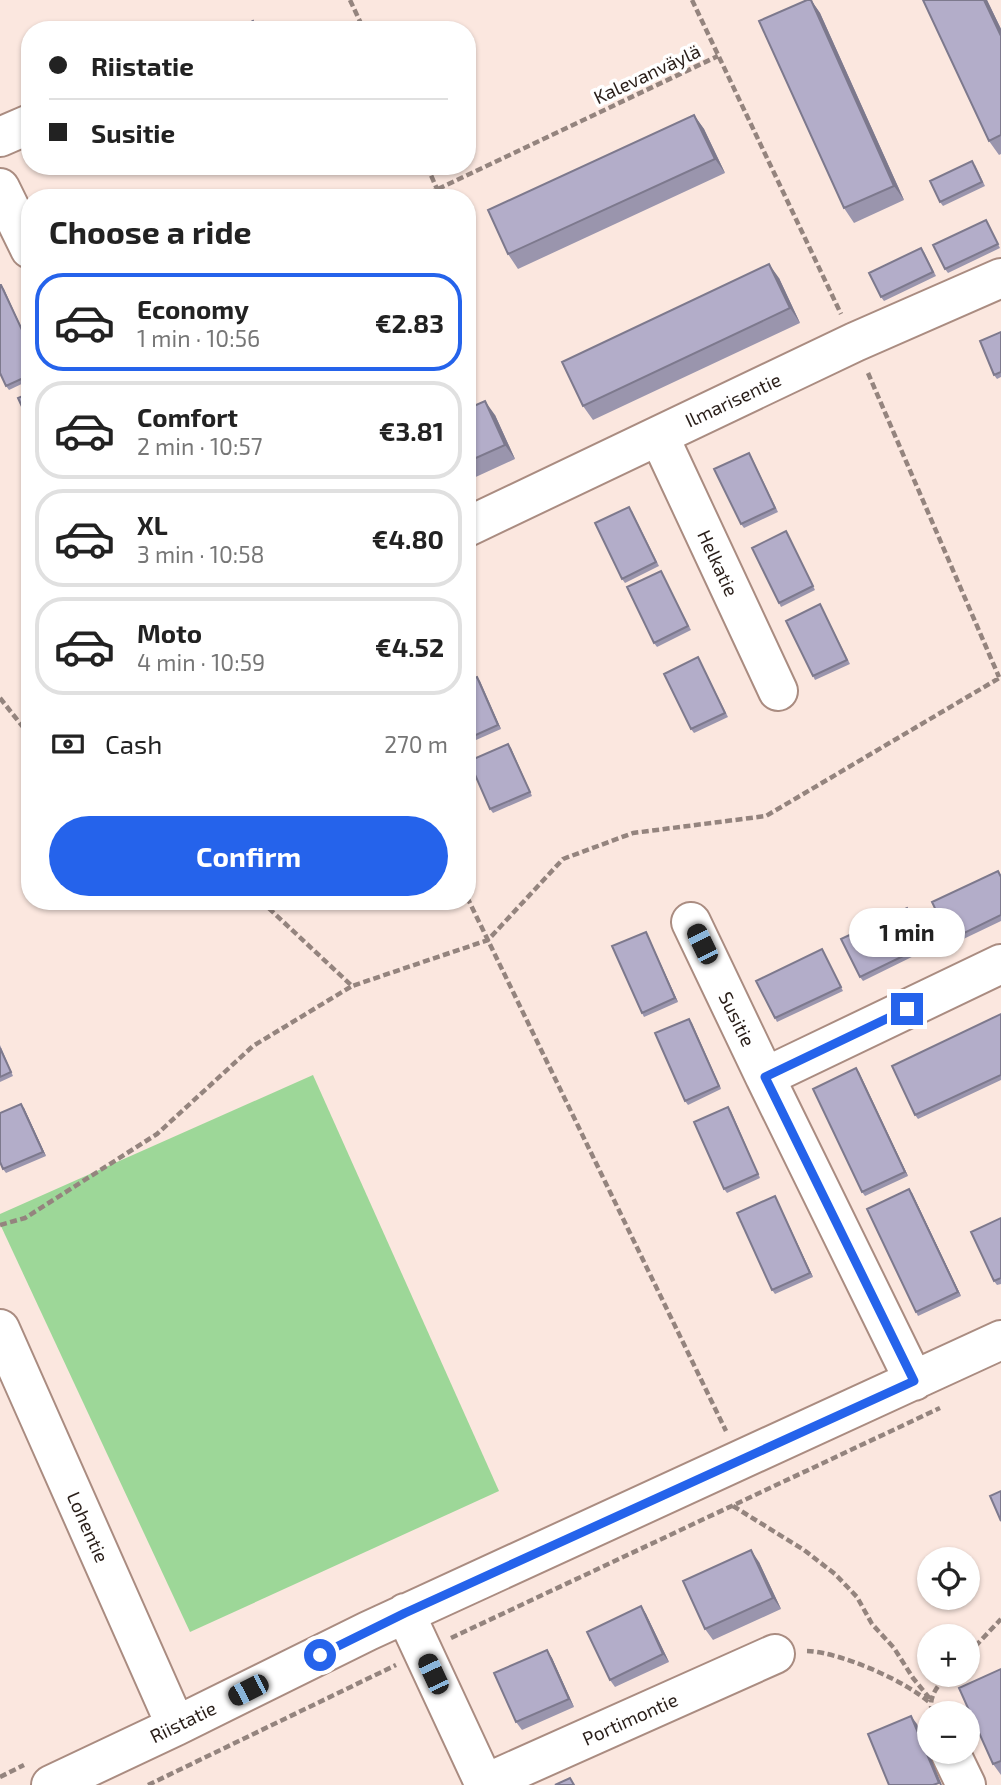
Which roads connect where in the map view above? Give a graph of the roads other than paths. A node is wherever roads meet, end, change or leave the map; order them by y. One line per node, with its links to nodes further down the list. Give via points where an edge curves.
1 (21, 128): 2 (street)
2 (0, 136)
3 (0, 188): 4 (street)
4 (21, 231)
5 (1001, 278): 6 (street, Ilmarisentie)
6 (659, 436): 7 (street, Ilmarisentie); 8 (street, Helkatie)
7 (476, 523)
8 (778, 691)
9 (691, 922): 11 (street, Susitie)
10 (1001, 964): 11 (street)
11 (765, 1077): 14 (street, Susitie)
12 (0, 1329): 17 (street, Lohentie)
13 (1001, 1340): 14 (street, Riistatie)
14 (914, 1381): 15 (street, Riistatie)
15 (405, 1613): 17 (street, Riistatie); 20 (street)
16 (775, 1654): 20 (street, Portimontie)
17 (176, 1726): 19 (street, Riistatie)
18 (956, 1764): 21 (street)
19 (51, 1785)
20 (484, 1785)
21 (966, 1785)

